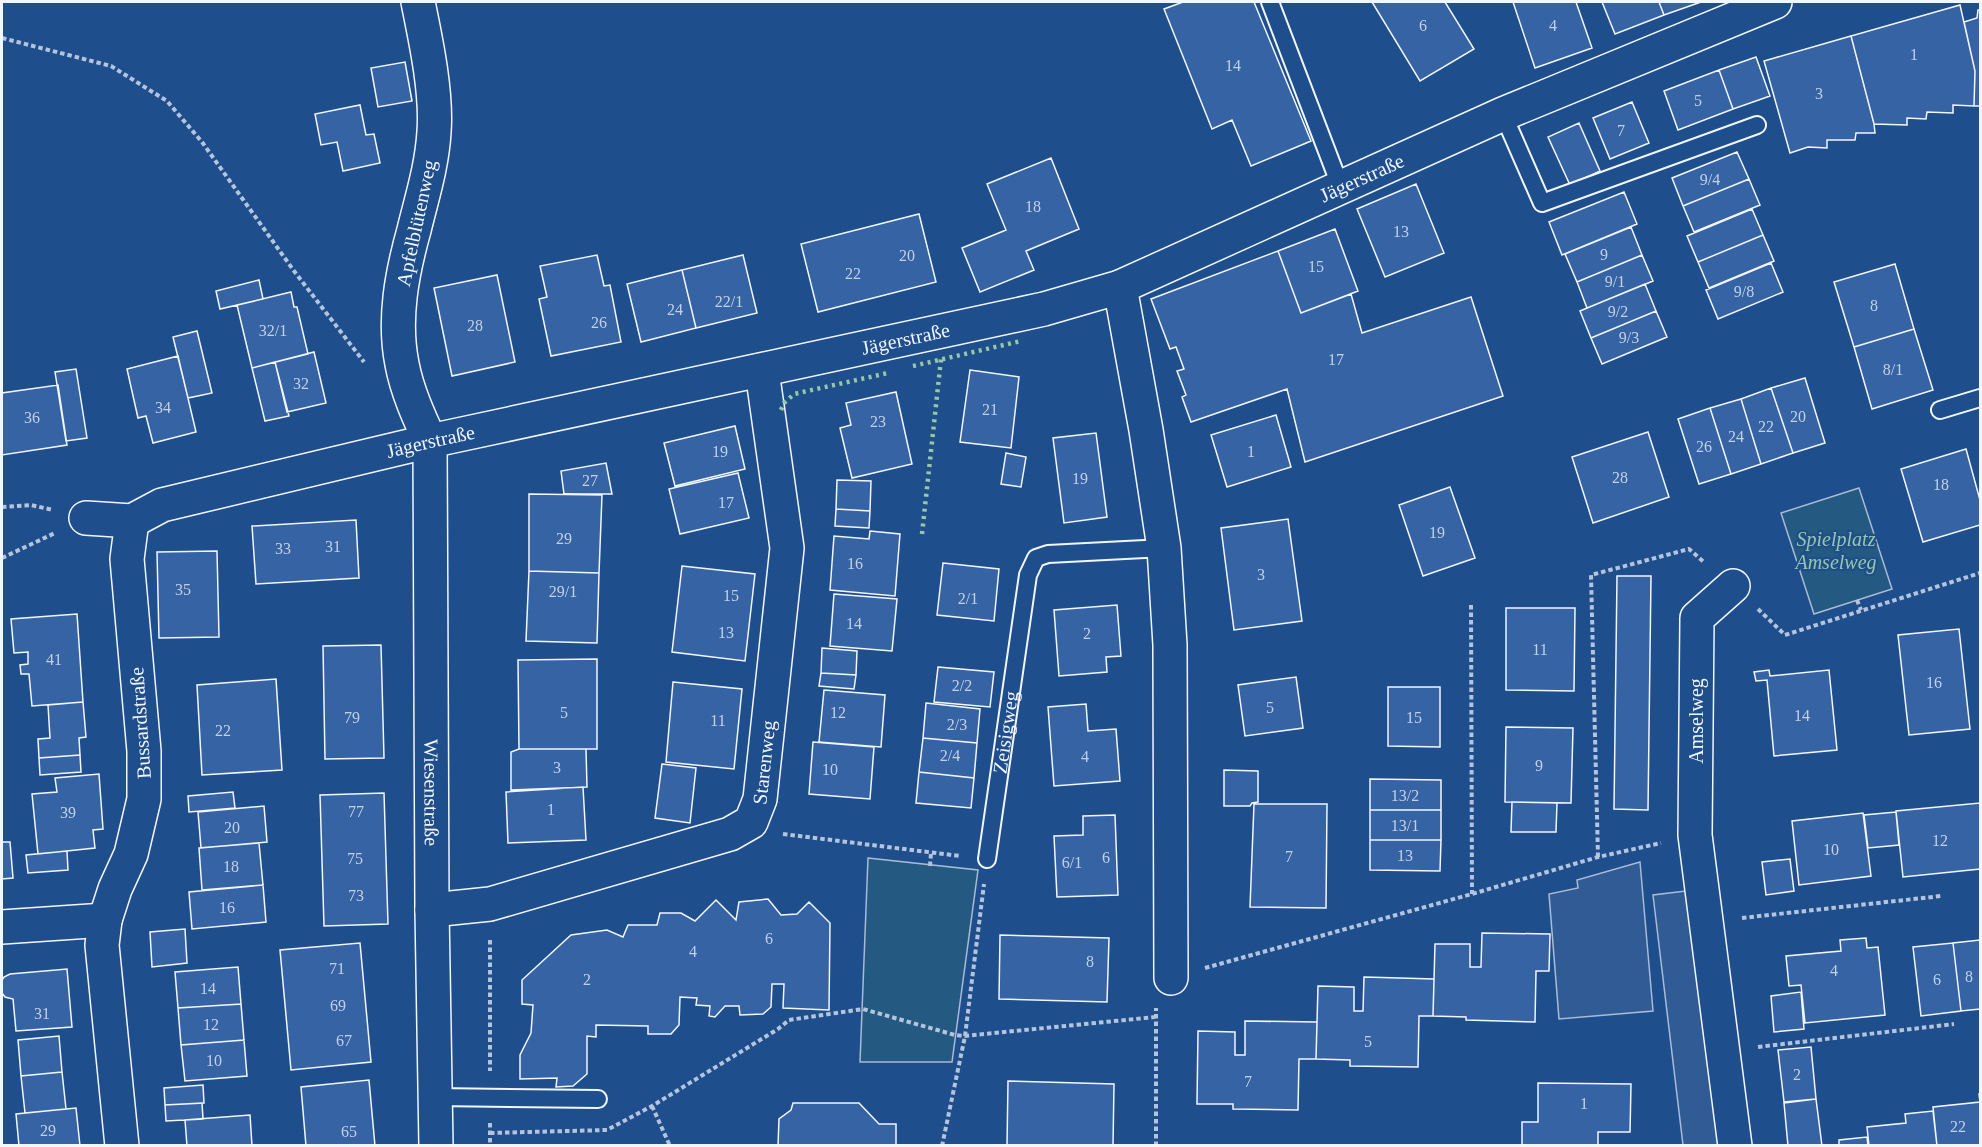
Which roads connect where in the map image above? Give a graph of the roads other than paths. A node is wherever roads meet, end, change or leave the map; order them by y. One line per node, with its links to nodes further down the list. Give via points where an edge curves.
1 (418, 2): 11 (street, Apfelblütenweg, via 435,130 429,172 401,285 398,333 402,365)
2 (1269, 2): 6 (lane)
3 (1775, 2): 4 (street, Jägerstraße)
4 (1503, 114): 5 (lane, via 1542,203); 6 (street, Jägerstraße)
5 (1757, 125)
6 (1341, 188): 7 (street, Jägerstraße)
7 (1120, 287): 8 (street, Jägerstraße, via 1044,309); 14 (street)
8 (762, 371): 11 (street, Jägerstraße); 17 (street, Starenweg, via 787,548 760,799 752,822 730,834 490,904)
9 (1980, 398): 10 (lane)
10 (1940, 410)
11 (430, 441): 13 (street, Jägerstraße, via 162,505); 17 (street, Wiesenstraße)
12 (86, 518): 13 (street)
13 (132, 521): 18 (street, Bussardstraße, via 127,559 144,751 144,800 131,854)
14 (1164, 548): 16 (lane, Zeisigweg, via 1048,554 1036,558 1028,574); 20 (street, via 1170,645)
15 (1733, 586): 25 (street, Amselweg, via 1697,618 1695,835)
16 (987, 859)
17 (432, 910): 21 (street, Wiesenstraße)
18 (105, 920): 19 (street); 23 (street, Bussardstraße, via 102,945)
19 (2, 927)
20 (1171, 978)
21 (435, 1097): 22 (lane); 24 (street, Wiesenstraße)
22 (598, 1099)
23 (122, 1146)
24 (436, 1146)
25 (1735, 1146)

